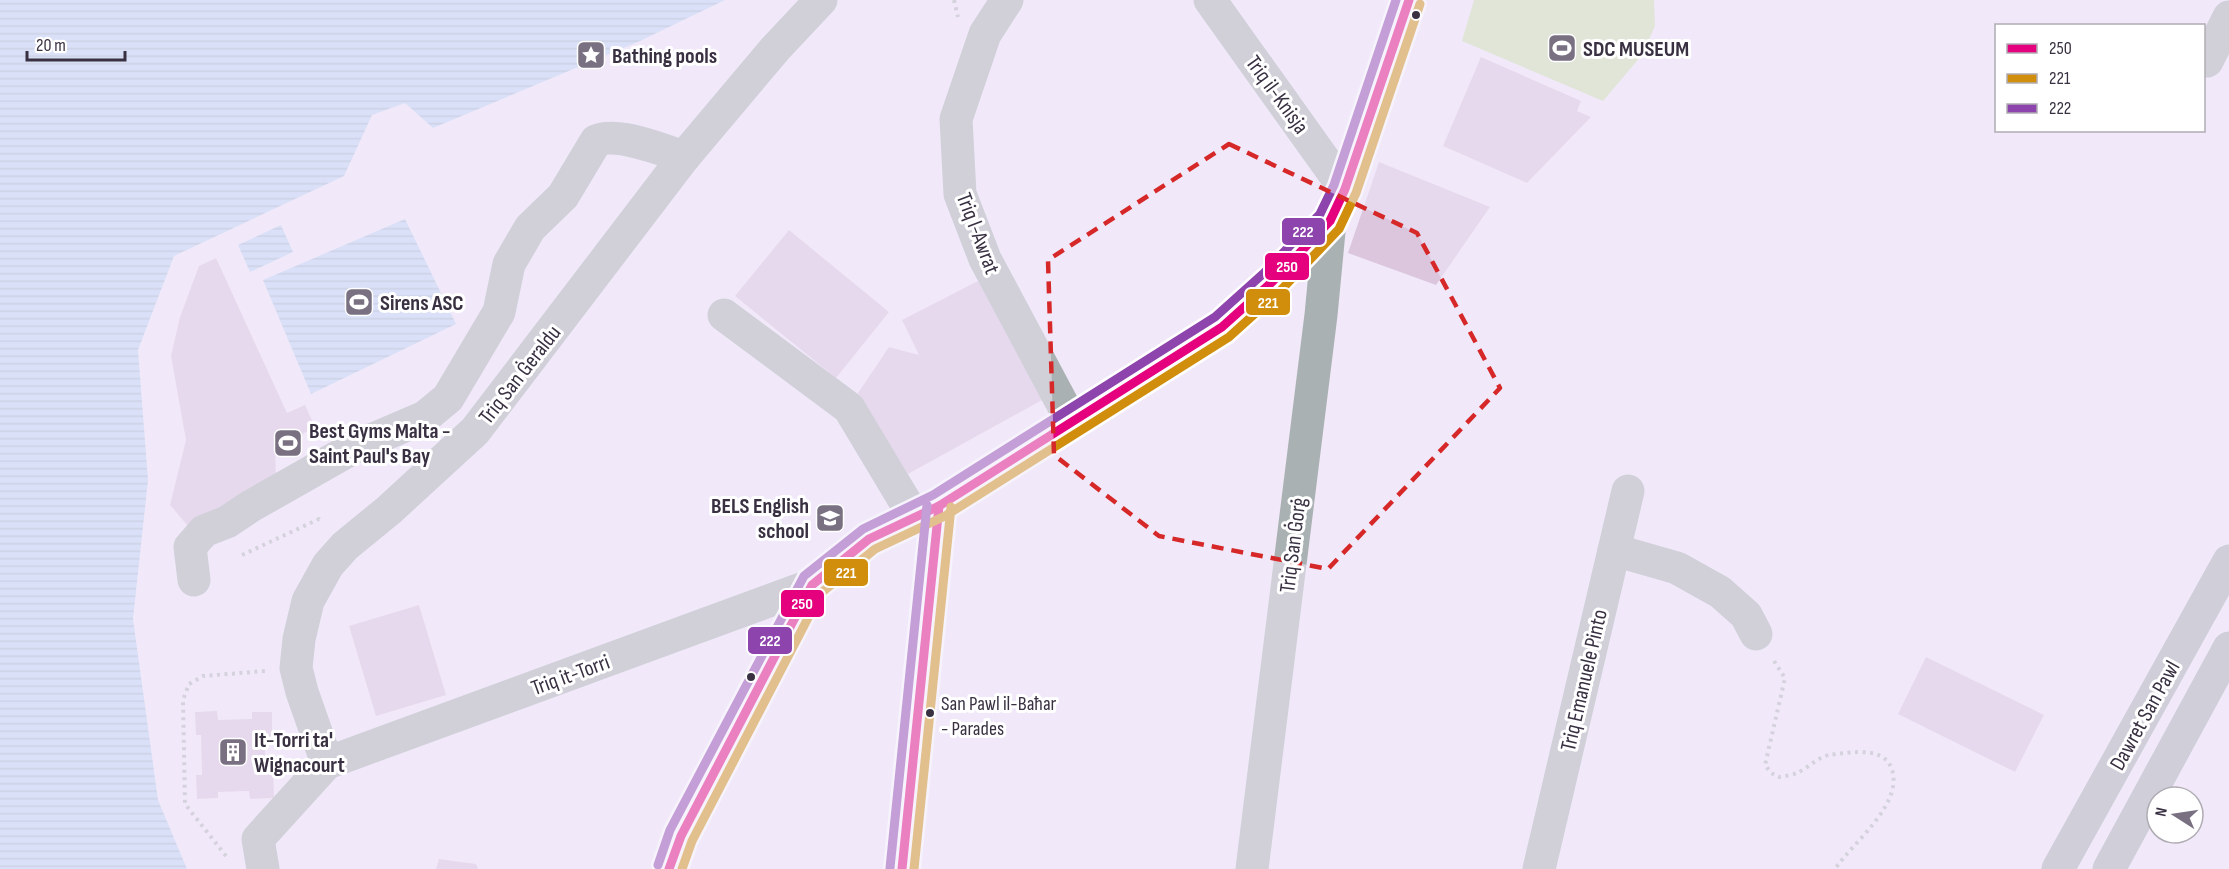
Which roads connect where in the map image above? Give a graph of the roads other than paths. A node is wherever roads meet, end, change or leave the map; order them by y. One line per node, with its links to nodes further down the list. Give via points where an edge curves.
1 (821, 0): 7 (street, Triq San Ġeraldu)
2 (1007, 0): 11 (street, Triq l-Awrat, via 984,34 956,119 960,194 985,259)
3 (1210, 0): 8 (street, Triq il-Knisja)
4 (1409, 0): 8 (street)
5 (2229, 18): 6 (street)
6 (2207, 62)
7 (684, 157): 16 (street, via 611,138 596,141 563,196 530,228 508,264 500,312 448,398 425,417 355,447 227,522 204,531 190,547); 20 (street, Triq San Ġeraldu, via 475,431 328,564 308,601 296,669)
8 (1345, 189): 9 (street)
9 (1330, 221): 11 (street, via 1222,327); 24 (street, Triq San Ġorġ)
10 (724, 315): 13 (street, via 849,408)
11 (1072, 422): 13 (street)
12 (1628, 491): 14 (street, Triq Emanuele Pinto)
13 (927, 512): 17 (street, via 869,539); 23 (street)
14 (1614, 550): 18 (street, via 1677,568 1720,592 1746,615); 25 (street, Triq Emanuele Pinto)
15 (2229, 561): 26 (highway, Dawret San Pawl)
16 (194, 580)
17 (812, 585): 20 (street, Triq it-Torri); 22 (street, via 681,836)
18 (1756, 634)
19 (2229, 648): 27 (highway, Dawret San Pawl)
20 (327, 763): 21 (street, via 258,839)
21 (263, 869)
22 (669, 869)
23 (902, 869)
24 (1252, 869)
25 (1539, 869)
26 (2058, 869)
27 (2109, 869)

